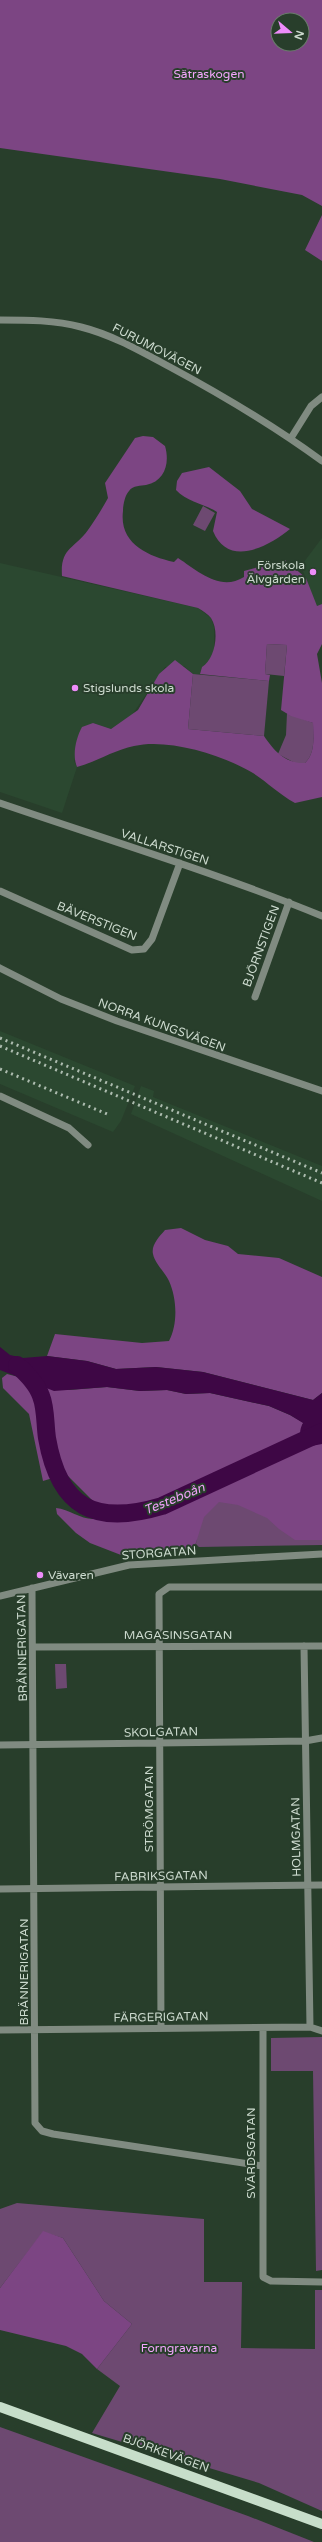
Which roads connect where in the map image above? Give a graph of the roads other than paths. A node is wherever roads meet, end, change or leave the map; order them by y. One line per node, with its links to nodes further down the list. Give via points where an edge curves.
1 (0, 320): 3 (street, FURUMOVÄGEN, via 57,323 102,334 197,381)
2 (322, 397): 3 (street, via 311,406)
3 (291, 438): 4 (street, FURUMOVÄGEN)
4 (322, 461)
5 (0, 803): 6 (street, VALLARSTIGEN)
6 (180, 863): 7 (street, BÄVERSTIGEN, via 152,939 144,949 132,950); 8 (street, VALLARSTIGEN)
7 (0, 891)
8 (289, 902): 9 (street, VALLARSTIGEN); 11 (street, BJÖRNSTIGEN)
9 (322, 916)
10 (0, 968): 12 (street, NORRA KUNGSVÄGEN, via 61,999 117,1021)
11 (255, 998)
12 (322, 1091)
13 (0, 1096): 14 (street, via 69,1128)
14 (88, 1145)
15 (322, 1554): 17 (street, STORGATAN, via 128,1565)
16 (322, 1587): 19 (street, STRÖMGATAN, via 170,1587 160,1591 157,1602)
17 (32, 1588): 18 (street, STORGATAN); 22 (street, BRÄNNERIGATAN)
18 (0, 1596)
19 (158, 1646): 20 (street, MAGASINSGATAN); 22 (street, MAGASINSGATAN); 25 (street, STRÖMGATAN)
20 (304, 1646): 21 (street, MAGASINSGATAN); 24 (street, HOLMGATAN)
21 (322, 1646)
22 (34, 1647): 27 (street, BRÄNNERIGATAN)
23 (322, 1738): 24 (street, SKOLGATAN)
24 (305, 1741): 25 (street, SKOLGATAN); 28 (street, HOLMGATAN)
25 (159, 1743): 27 (street, SKOLGATAN); 30 (street, STRÖMGATAN)
26 (0, 1745): 27 (street, SKOLGATAN)
27 (34, 1745): 31 (street, BRÄNNERIGATAN)
28 (308, 1885): 29 (street, FABRIKSGATAN); 30 (street, FABRIKSGATAN); 33 (street, HOLMGATAN)
29 (322, 1885)
30 (160, 1886): 31 (street, FABRIKSGATAN); 34 (street, STRÖMGATAN)
31 (35, 1888): 32 (street, FABRIKSGATAN); 37 (street, BRÄNNERIGATAN)
32 (0, 1889)
33 (310, 2027): 35 (street, FÄRGERIGATAN); 38 (street, FÄRGERIGATAN)
34 (161, 2028): 35 (street, FÄRGERIGATAN); 37 (street, FÄRGERIGATAN)
35 (263, 2028): 39 (street, SVÄRDSGATAN)
36 (0, 2030): 37 (street, FÄRGERIGATAN)
37 (34, 2030): 39 (street, BRÄNNERIGATAN, via 34,2118 42,2131)
38 (322, 2031)
39 (262, 2166): 40 (street, SVÄRDSGATAN, via 264,2278 270,2281)
40 (322, 2282)
41 (0, 2407): 42 (main road, BJÖRKEVÄGEN)
42 (322, 2524)

